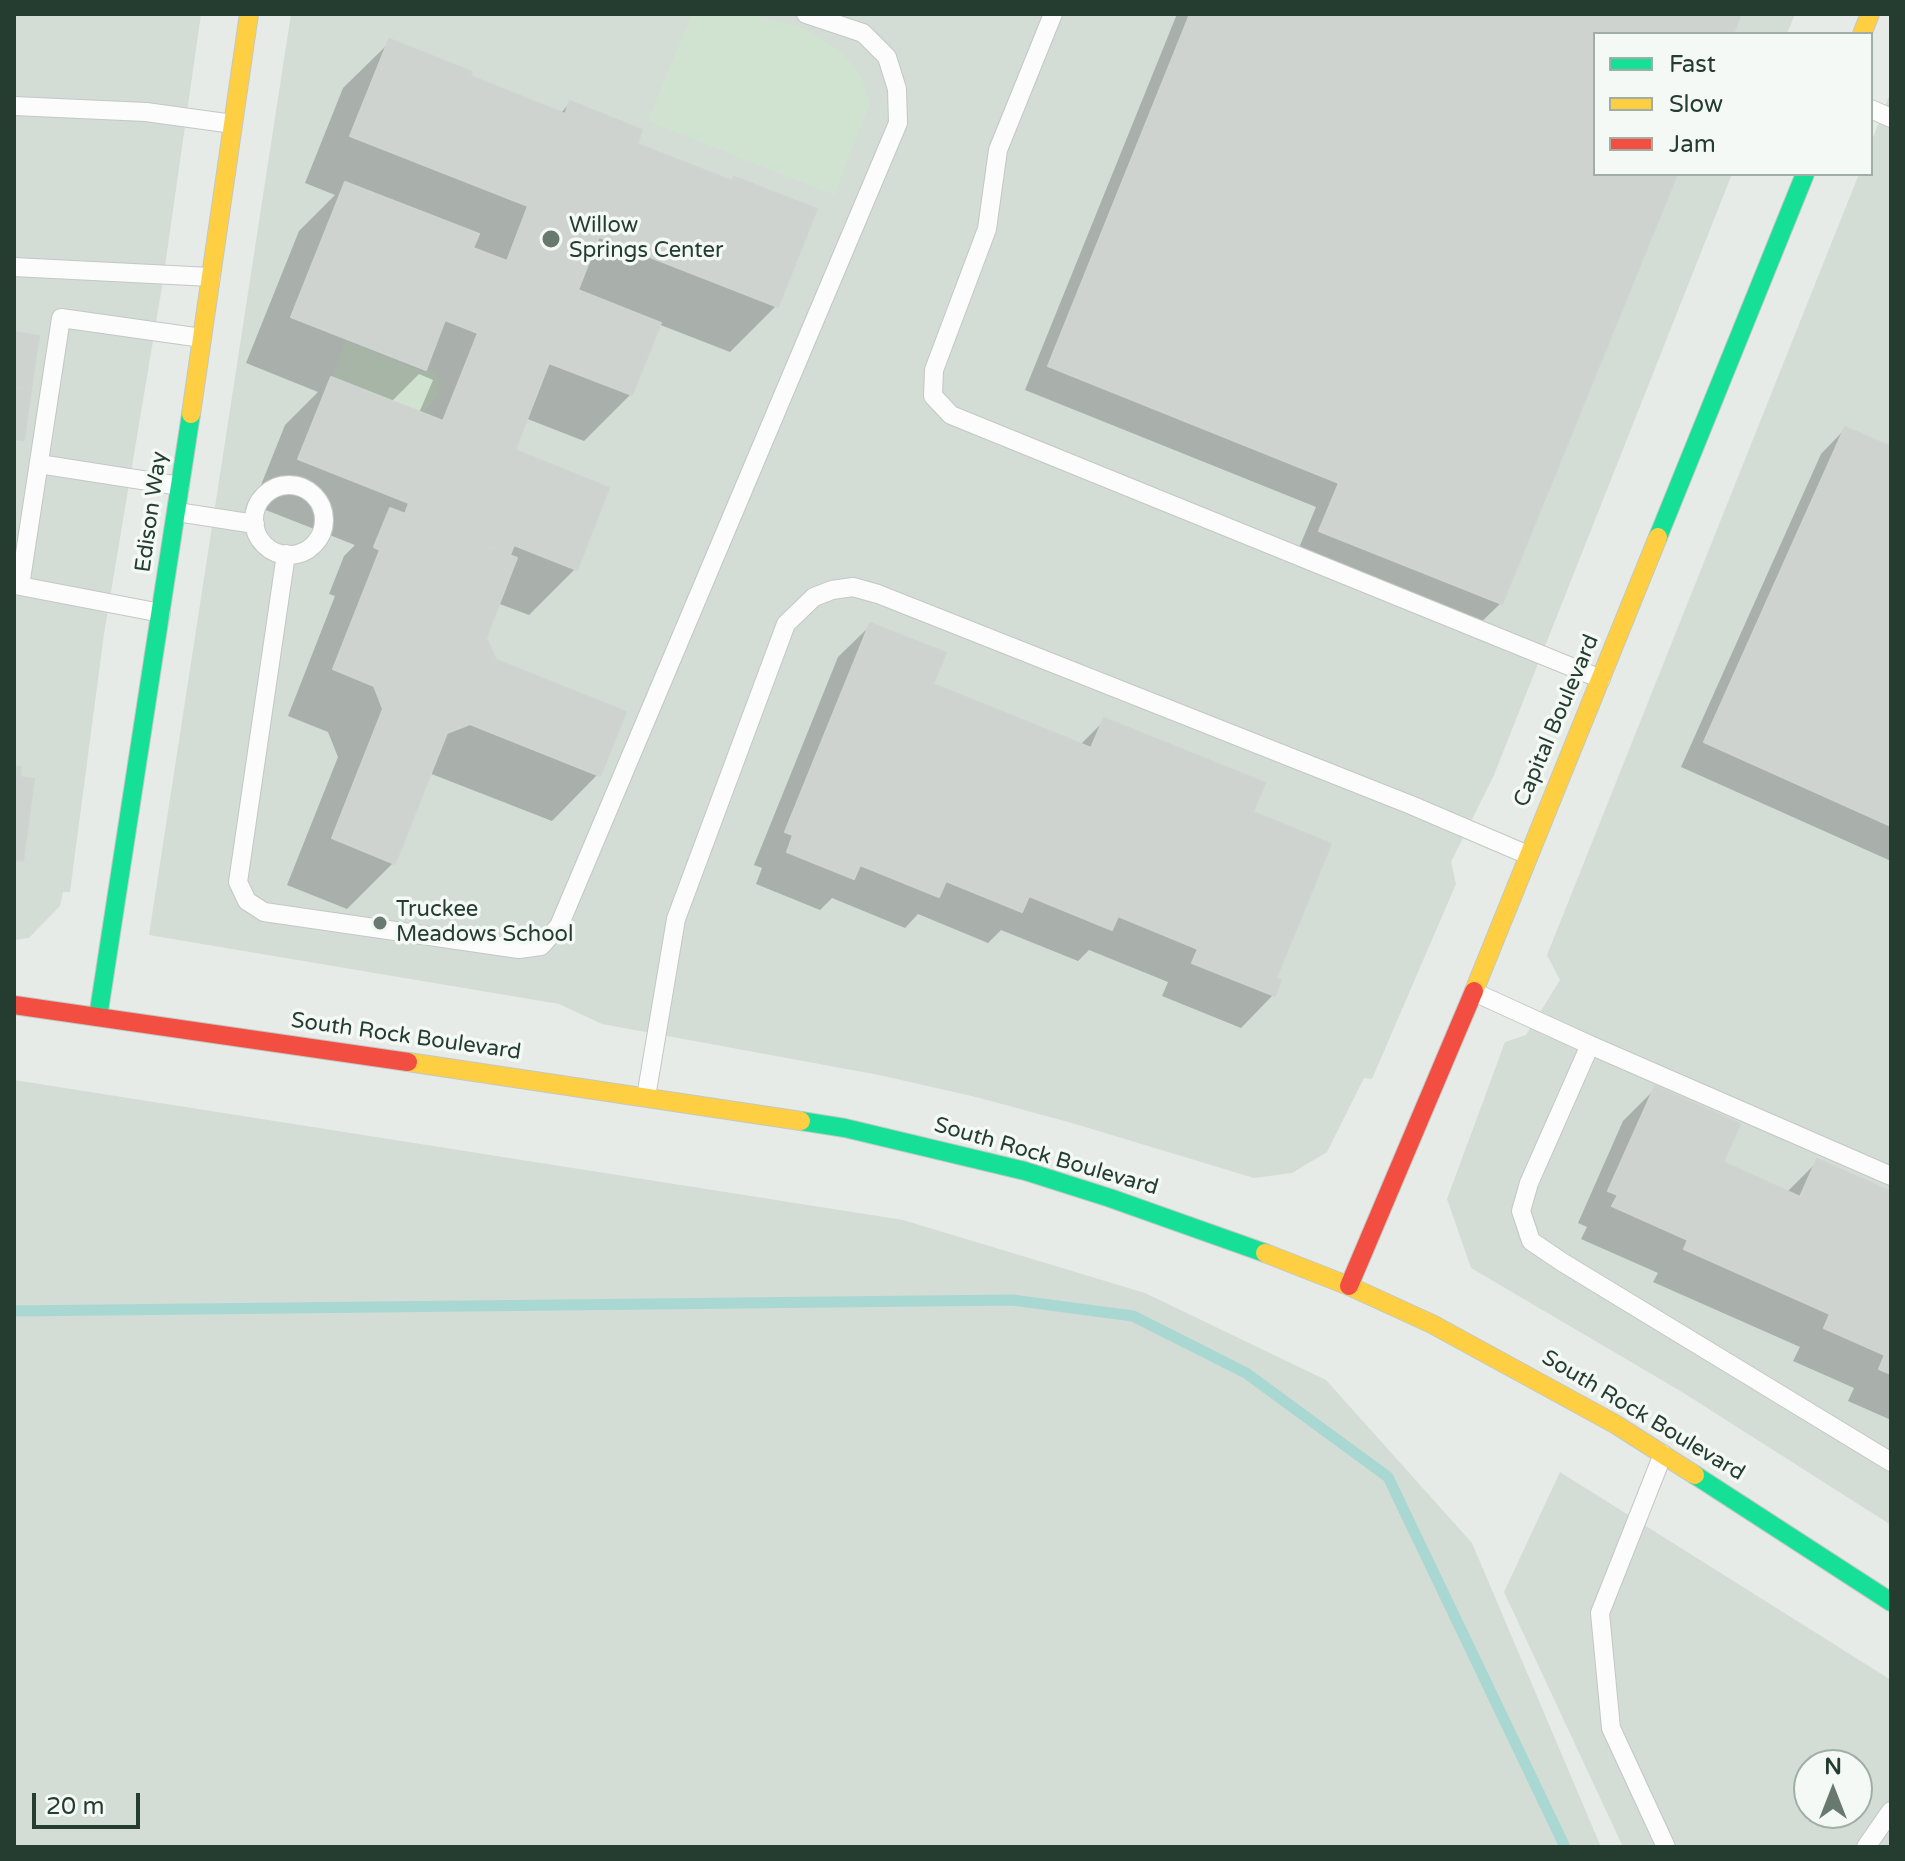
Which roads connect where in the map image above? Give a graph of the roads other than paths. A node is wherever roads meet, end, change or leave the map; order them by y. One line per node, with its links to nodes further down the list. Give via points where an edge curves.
1 (249, 14): 5 (street, Edison Way)
2 (806, 14): 14 (lane, via 863,33 887,57 897,89 898,123 559,926 541,946 519,949 264,912 247,901 238,882)
3 (1053, 14): 16 (lane, via 998,150 987,229 934,370 933,396 951,415)
4 (14, 106): 5 (lane, via 146,112)
5 (233, 124): 8 (street, Edison Way)
6 (1804, 176): 16 (street, Capital Boulevard)
7 (14, 267): 8 (lane)
8 (211, 277): 9 (street, Edison Way)
9 (202, 338): 10 (lane, via 61,318); 11 (street, Edison Way)
10 (39, 464): 11 (lane); 15 (lane, via 20,586)
11 (180, 486): 12 (street, Edison Way)
12 (177, 512): 13 (lane); 15 (street, Edison Way)
13 (255, 524): 14 (lane, via 265,544); 14 (lane, via 259,502 277,487 310,491 323,509 322,532 307,549)
14 (286, 554)
15 (161, 613): 20 (street, Edison Way)
16 (1601, 679): 17 (street, Capital Boulevard)
17 (1528, 855): 18 (street, Capital Boulevard); 22 (lane, via 878,594 853,587 832,590 814,597 786,624 676,919)
18 (1474, 992): 21 (lane); 24 (street, Capital Boulevard)
19 (14, 1005): 20 (street, South Rock Boulevard)
20 (98, 1017): 22 (street, South Rock Boulevard)
21 (1590, 1045): 23 (lane); 26 (lane, via 1529,1183 1521,1211 1531,1241)
22 (646, 1097): 24 (street, South Rock Boulevard, via 845,1128 1025,1171 1198,1227)
23 (1891, 1176)
24 (1349, 1286): 25 (street, South Rock Boulevard, via 1524,1372)
25 (1663, 1454): 27 (street, South Rock Boulevard); 29 (lane, via 1600,1613 1611,1728)
26 (1891, 1462)
27 (1891, 1602)
28 (1891, 1811): 30 (lane)
29 (1666, 1847)
30 (1866, 1847)

